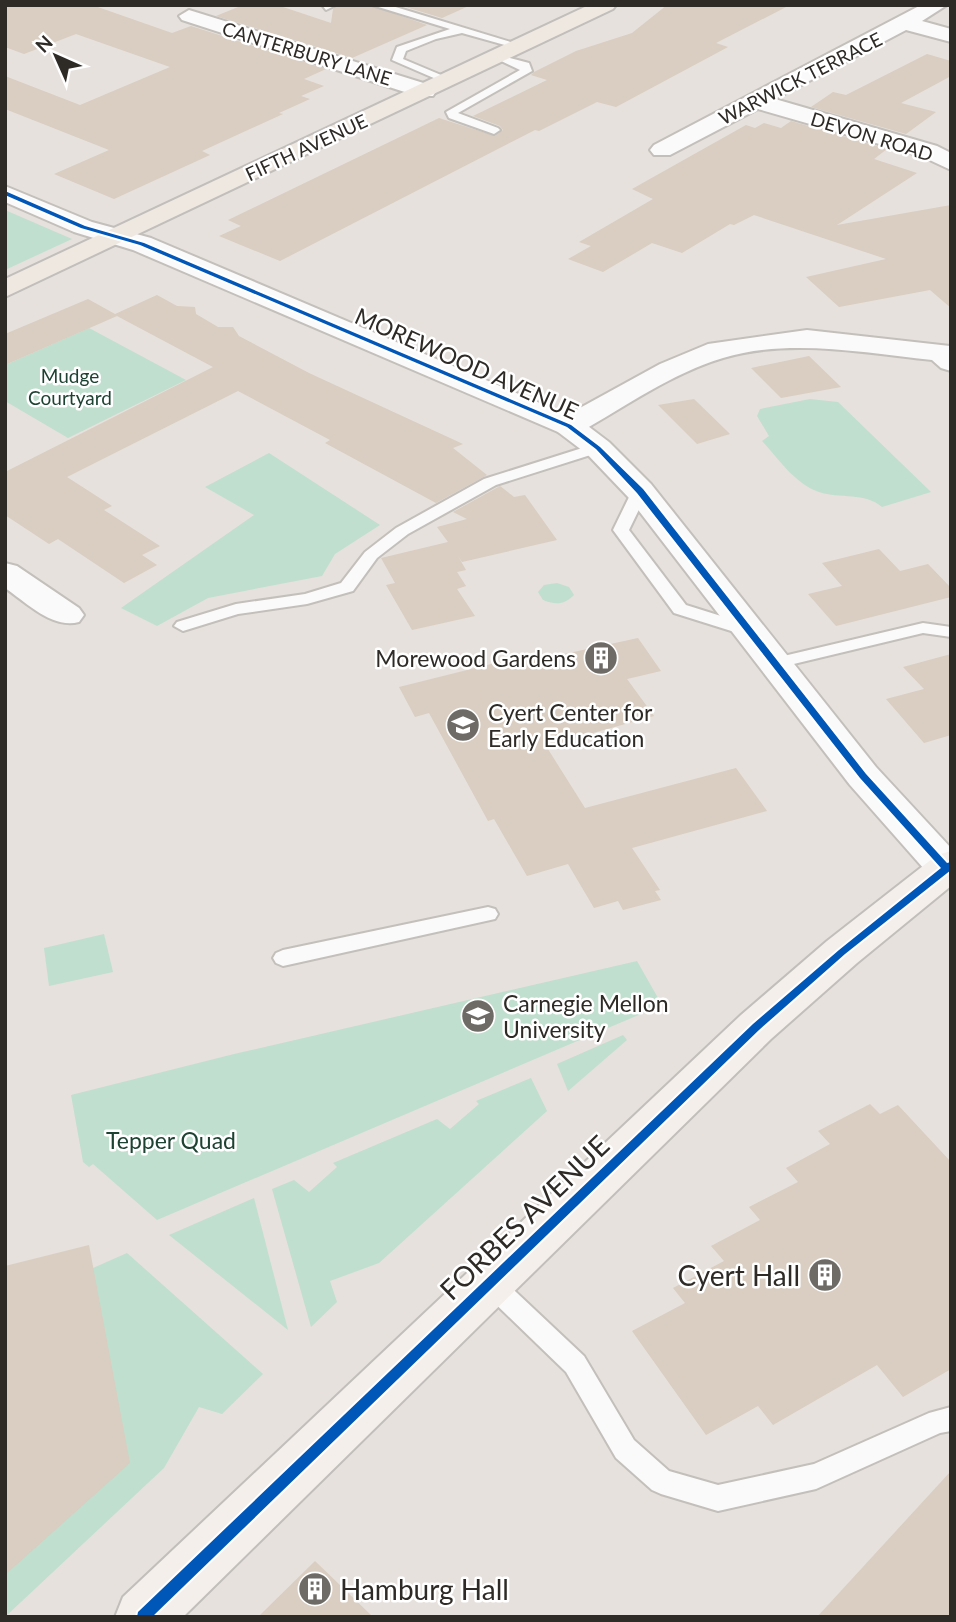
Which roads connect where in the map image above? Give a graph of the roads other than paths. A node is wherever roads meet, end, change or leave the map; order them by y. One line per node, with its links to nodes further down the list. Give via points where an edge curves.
1 (377, 5): 6 (lane)
2 (937, 5): 5 (street, WARWICK TERRACE)
3 (601, 6): 8 (highway, FIFTH AVENUE)
4 (189, 16): 10 (street, CANTERBURY LANE)
5 (905, 23): 7 (street); 11 (street, WARWICK TERRACE)
6 (465, 29): 8 (lane); 9 (lane, via 401,49 397,60)
7 (951, 36)
8 (509, 51): 9 (highway, FIFTH AVENUE); 12 (lane, via 526,71 452,112)
9 (447, 80): 10 (highway, FIFTH AVENUE)
10 (425, 90): 16 (highway, FIFTH AVENUE)
11 (753, 100): 13 (street, WARWICK TERRACE); 14 (street, DEVON ROAD, via 929,151)
12 (494, 130)
13 (662, 150)
14 (951, 163)
15 (5, 193): 16 (street, MOREWOOD AVENUE, via 83,227)
16 (116, 236): 17 (highway, FIFTH AVENUE); 19 (street, MOREWOOD AVENUE)
17 (5, 289)
18 (951, 362): 19 (street, via 940,352 807,338 718,350 670,370)
19 (569, 426): 20 (street, MOREWOOD AVENUE)
20 (598, 448): 21 (street, MOREWOOD AVENUE); 24 (lane, via 490,482 401,531 371,555 347,587 307,599 236,609)
21 (640, 491): 25 (street, MOREWOOD AVENUE); 25 (lane, via 621,530 680,609)
22 (5, 573): 23 (street)
23 (67, 615)
24 (183, 626)
25 (752, 632): 27 (street, MOREWOOD AVENUE)
26 (951, 632): 27 (lane, via 923,628)
27 (776, 663): 28 (street, MOREWOOD AVENUE, via 871,786)
28 (948, 867): 31 (main road, FORBES AVENUE, via 756,1027)
29 (488, 914): 30 (lane)
30 (283, 958)
31 (489, 1282): 32 (lane, via 575,1364 625,1449 661,1481 718,1498 816,1476 937,1421); 33 (main road, FORBES AVENUE)
32 (951, 1419)
33 (143, 1617)

